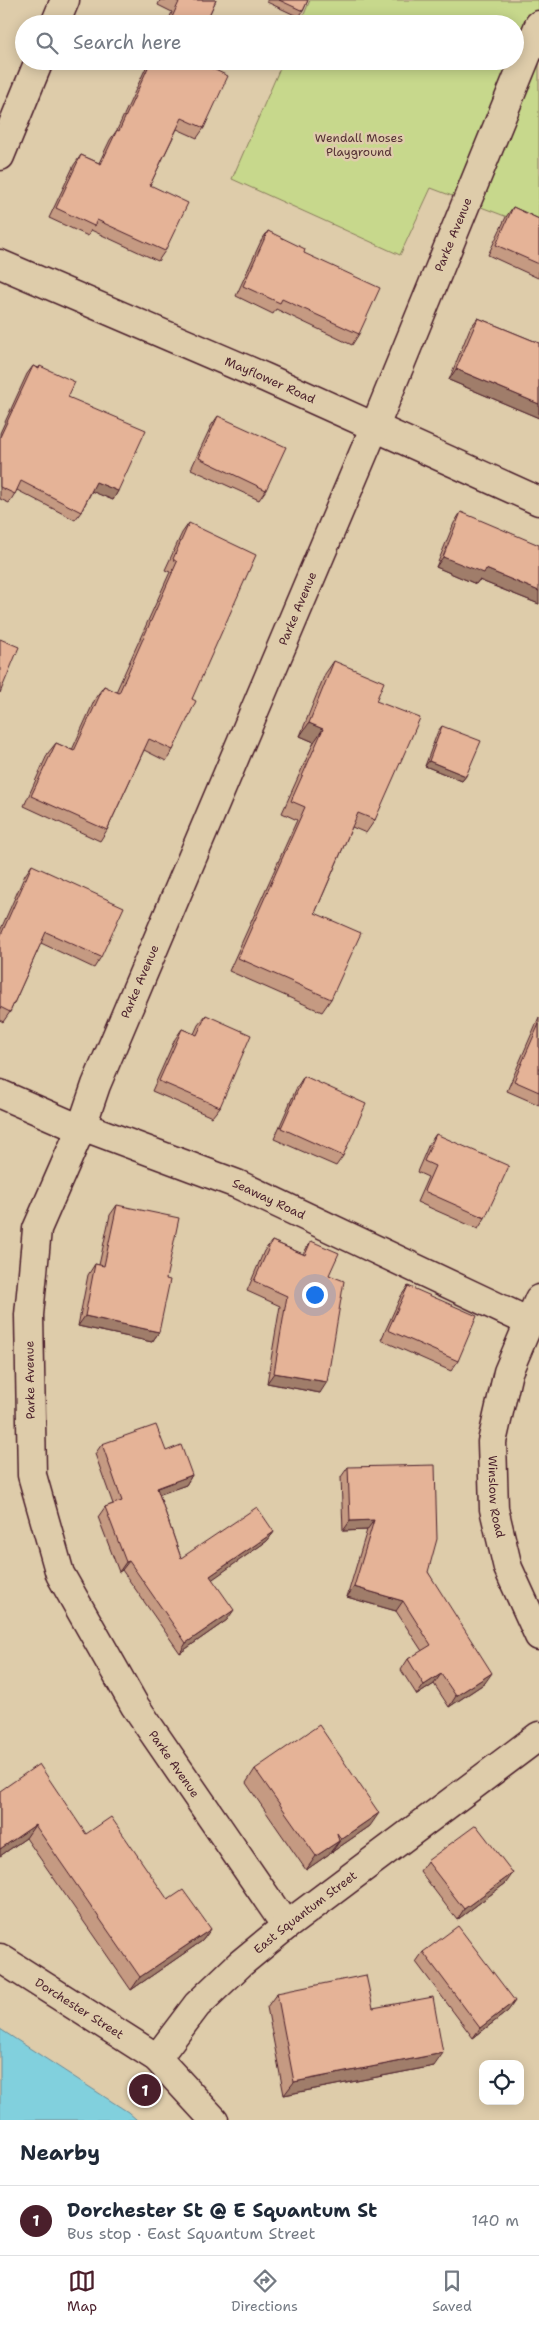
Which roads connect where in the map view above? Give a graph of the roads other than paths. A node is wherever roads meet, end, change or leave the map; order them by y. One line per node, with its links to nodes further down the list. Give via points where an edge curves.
1 (65, 0): 2 (street)
2 (59, 15)
3 (539, 25): 4 (street, Parke Avenue)
4 (524, 62)
5 (35, 70): 7 (street)
6 (521, 70): 9 (street, Parke Avenue)
7 (0, 156)
8 (0, 264): 9 (street, Mayflower Road)
9 (375, 426): 10 (street, Mayflower Road); 12 (street, Parke Avenue, via 100,1076)
10 (539, 501)
11 (0, 1094): 12 (street, Seaway Road, via 69,1124)
12 (82, 1126): 13 (street, Seaway Road, via 237,1184); 16 (street, Parke Avenue, via 37,1229 29,1315 32,1475 60,1574 135,1706)
13 (534, 1311): 14 (street, Winslow Road, via 508,1372 492,1451 494,1510 508,1568)
14 (539, 1636)
15 (539, 1736): 16 (street, East Squantum Street)
16 (286, 1926): 18 (street, East Squantum Street, via 197,2005)
17 (0, 1958): 18 (street, Dorchester Street)
18 (157, 2058): 19 (street)
19 (214, 2120)

